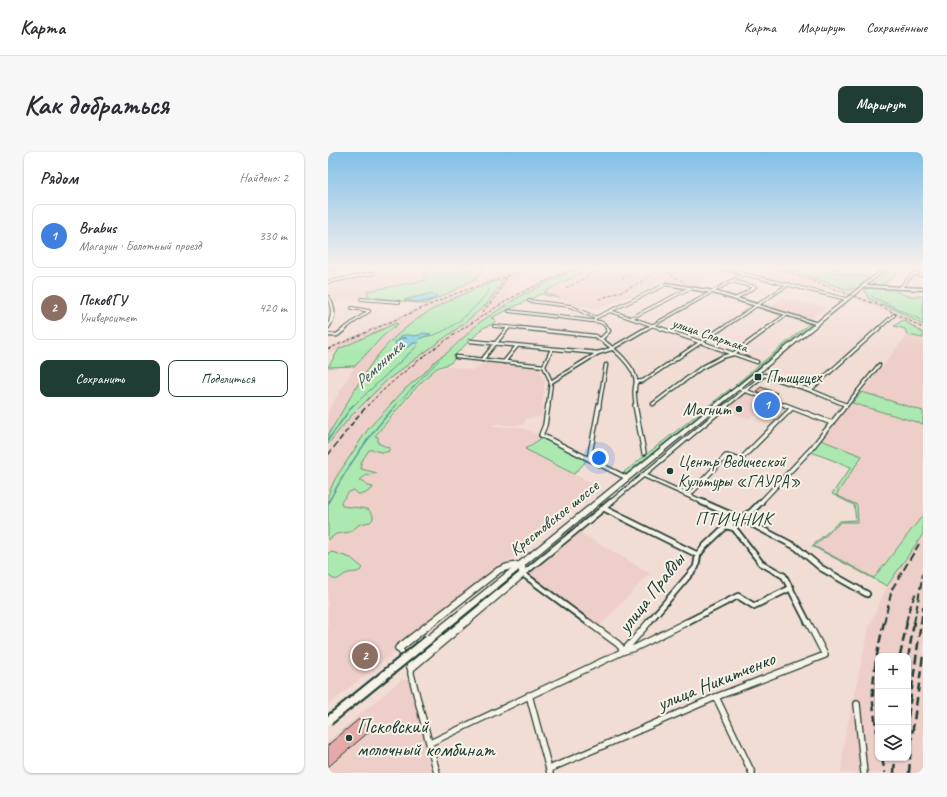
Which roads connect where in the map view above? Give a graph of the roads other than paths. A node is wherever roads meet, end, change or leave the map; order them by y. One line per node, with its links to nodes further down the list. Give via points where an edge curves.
1 (328, 297): 26 (main road, via 333,317)
2 (640, 297): 18 (street)
3 (672, 297): 21 (street)
4 (704, 297): 25 (street)
5 (729, 297): 11 (street)
6 (738, 297): 11 (street)
7 (770, 297): 15 (street)
8 (838, 297): 12 (street)
9 (849, 297): 12 (main road, Крестовское шоссе)
10 (361, 299): 14 (street)
11 (735, 299): 15 (street)
12 (846, 299): 23 (main road, Крестовское шоссе)
13 (528, 300): 22 (street, via 570,306)
14 (399, 302)
15 (756, 306): 19 (street); 31 (street)
16 (352, 308): 28 (street, via 369,311 337,335)
17 (509, 311): 22 (street)
18 (610, 311): 21 (street, улица Спартака); 22 (street)
19 (786, 315): 23 (street); 37 (street)
20 (894, 315): 49 (street)
21 (631, 318): 25 (street, улица Спартака)
22 (595, 319): 29 (street, via 604,324 609,332)
23 (816, 323): 47 (main road, Крестовское шоссе)
24 (494, 326): 27 (street)
25 (653, 326): 31 (street, улица Спартака); 35 (street)
26 (328, 327)
27 (508, 328): 29 (street, via 595,336); 32 (street)
28 (328, 335)
29 (601, 339): 35 (street)
30 (470, 341): 32 (street)
31 (700, 342): 37 (street, улица Спартака); 46 (street, via 643,381)
32 (496, 344): 33 (street); 39 (street)
33 (517, 346): 34 (street); 40 (street)
34 (552, 349): 36 (street); 44 (street)
35 (611, 349): 36 (street); 46 (street, via 631,368)
36 (598, 353): 45 (street)
37 (733, 354): 41 (street, улица Спартака); 50 (street, via 702,366)
38 (456, 357): 39 (street)
39 (482, 360): 40 (street)
40 (504, 362): 44 (street)
41 (758, 362)
42 (606, 365): 55 (street)
43 (879, 365): 51 (street, улица Правды)
44 (544, 366): 45 (street)
45 (551, 382): 55 (street, via 546,425 541,435)
46 (636, 382): 54 (street, via 634,404)
47 (738, 388): 48 (street); 57 (main road, Крестовское шоссе)
48 (745, 390): 49 (street, via 764,375); 52 (street); 56 (street)
49 (810, 390): 51 (street)
50 (653, 404)
51 (846, 405): 53 (street, улица Правды)
52 (792, 408): 53 (street); 58 (street, via 740,460 726,456)
53 (832, 423): 60 (street, улица Правды, via 751,512)
54 (644, 453)
55 (589, 459): 57 (street)
56 (643, 475): 58 (street); 59 (street)
57 (627, 478): 63 (main road, Крестовское шоссе)
58 (689, 495): 60 (street)
59 (603, 508): 62 (street); 64 (street)
60 (739, 519): 61 (street, улица Правды); 66 (street, via 796,546 821,568)
61 (726, 526): 62 (street, улица Правды); 65 (street, via 734,528 761,563 784,576)
62 (698, 555): 68 (street, улица Правды, via 696,567)
63 (521, 564): 64 (main road); 67 (main road, via 499,570); 73 (main road, Крестовское шоссе, bridge)
64 (523, 574): 68 (street); 69 (main road)
65 (790, 588): 68 (street, via 754,606 738,596 635,648); 71 (street, улица Никитченко, via 825,655)
66 (867, 594)
67 (399, 648): 69 (street)
68 (624, 651): 70 (street, улица Правды)
69 (411, 667): 74 (street)
70 (529, 695): 74 (street, улица Правды); 75 (street)
71 (716, 697): 75 (street, улица Никитченко); 77 (street)
72 (858, 704): 78 (street)
73 (328, 721)
74 (430, 743): 76 (street)
75 (550, 771)
76 (437, 773)
77 (752, 773)
78 (864, 773)

